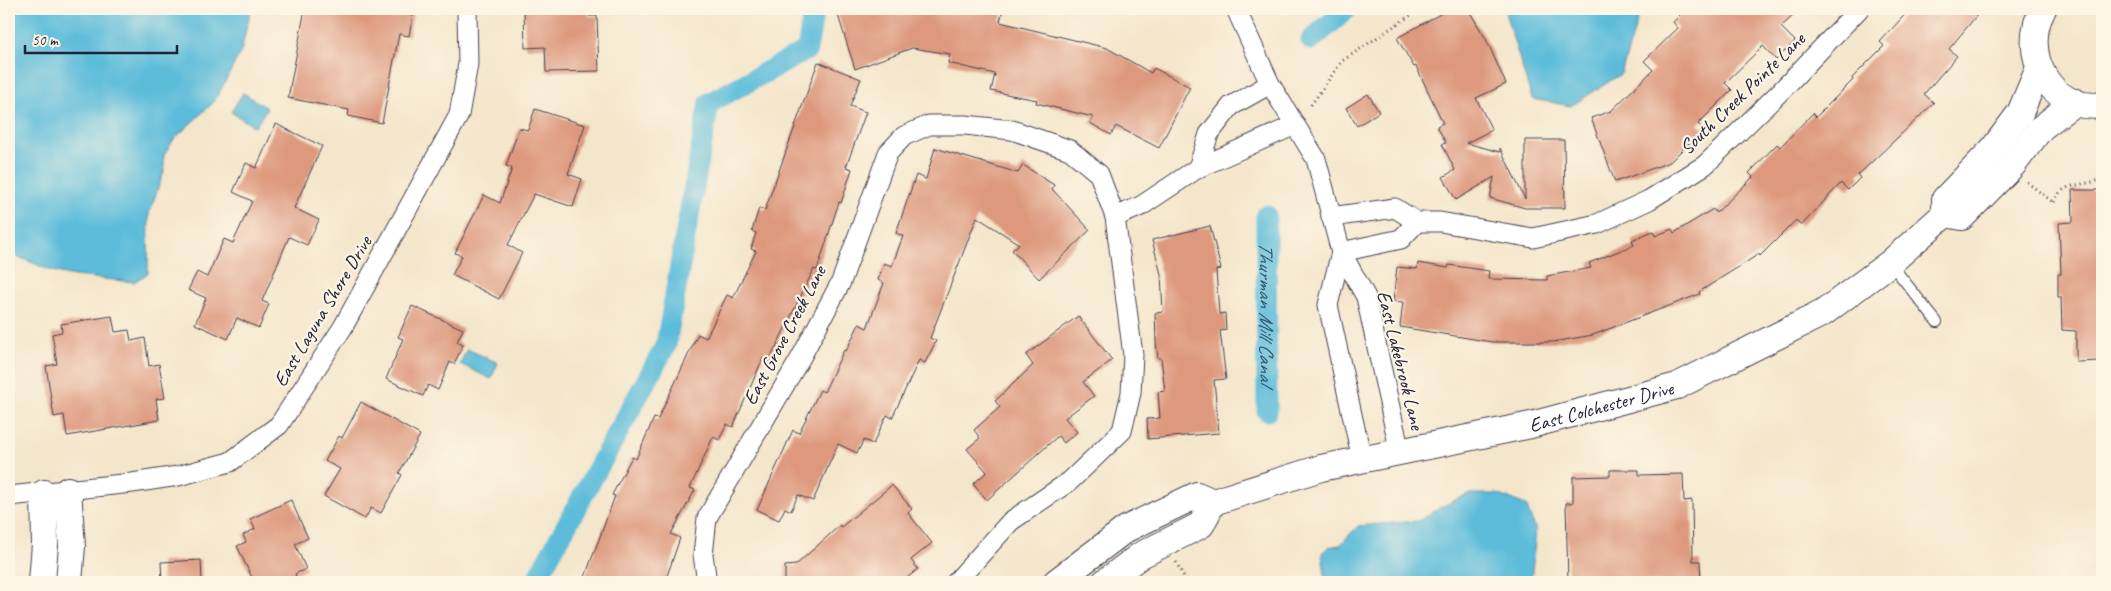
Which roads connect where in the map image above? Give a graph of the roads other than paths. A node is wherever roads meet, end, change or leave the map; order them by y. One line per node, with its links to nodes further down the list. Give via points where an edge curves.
1 (467, 9): 20 (street, East Laguna Shore Drive, via 468,64 459,115 343,327 279,425 230,462 178,476)
2 (1236, 9): 6 (street, East Lakebrook Lane)
3 (1859, 9): 14 (street, South Creek Pointe Lane, via 1705,165 1649,200 1597,224 1533,238 1440,222)
4 (2043, 9): 5 (street, via 2034,38)
5 (2039, 68): 7 (street, via 2056,91); 11 (street, via 2020,112 1993,149 1945,199)
6 (1270, 84): 9 (street, East Lakebrook Lane); 10 (street, via 1231,106 1209,134)
7 (2075, 102): 8 (street); 11 (street, via 2041,128 2012,166 1962,217)
8 (2102, 105)
9 (1295, 125): 10 (street); 13 (street, East Lakebrook Lane, via 1316,159)
10 (1198, 168): 12 (street, via 1141,206)
11 (1945, 214): 16 (street, East Colchester Drive)
12 (1115, 217): 25 (street, East Grove Creek Lane, via 1099,174 1070,150 1012,130 965,125 929,125 904,136 888,153 840,282 800,359 707,518 702,556); 26 (street, via 1133,355 1131,393 1122,431 1070,482 1011,521)
13 (1331, 217): 14 (street, via 1395,208); 15 (street, East Lakebrook Lane)
14 (1417, 222): 15 (street, via 1401,239)
15 (1341, 252): 18 (street, East Lakebrook Lane, via 1366,297); 19 (street, East Lakebrook Lane, via 1328,305)
16 (1890, 263): 17 (lane); 18 (street, East Colchester Drive, via 1823,313 1677,386 1531,425)
17 (1937, 322)
18 (1400, 453): 19 (street, East Colchester Drive)
19 (1362, 460): 22 (street, East Colchester Drive, via 1321,468)
20 (56, 492): 21 (street, East Laguna Shore Drive); 23 (street, via 45,544); 24 (street, via 72,546)
21 (9, 496)
22 (1214, 502): 27 (street, East Colchester Drive, via 1197,495 1126,529); 28 (street, via 1201,525 1141,555)
23 (42, 582)
24 (69, 582)
25 (707, 582)
26 (956, 582)
27 (1056, 582)
28 (1104, 582)

